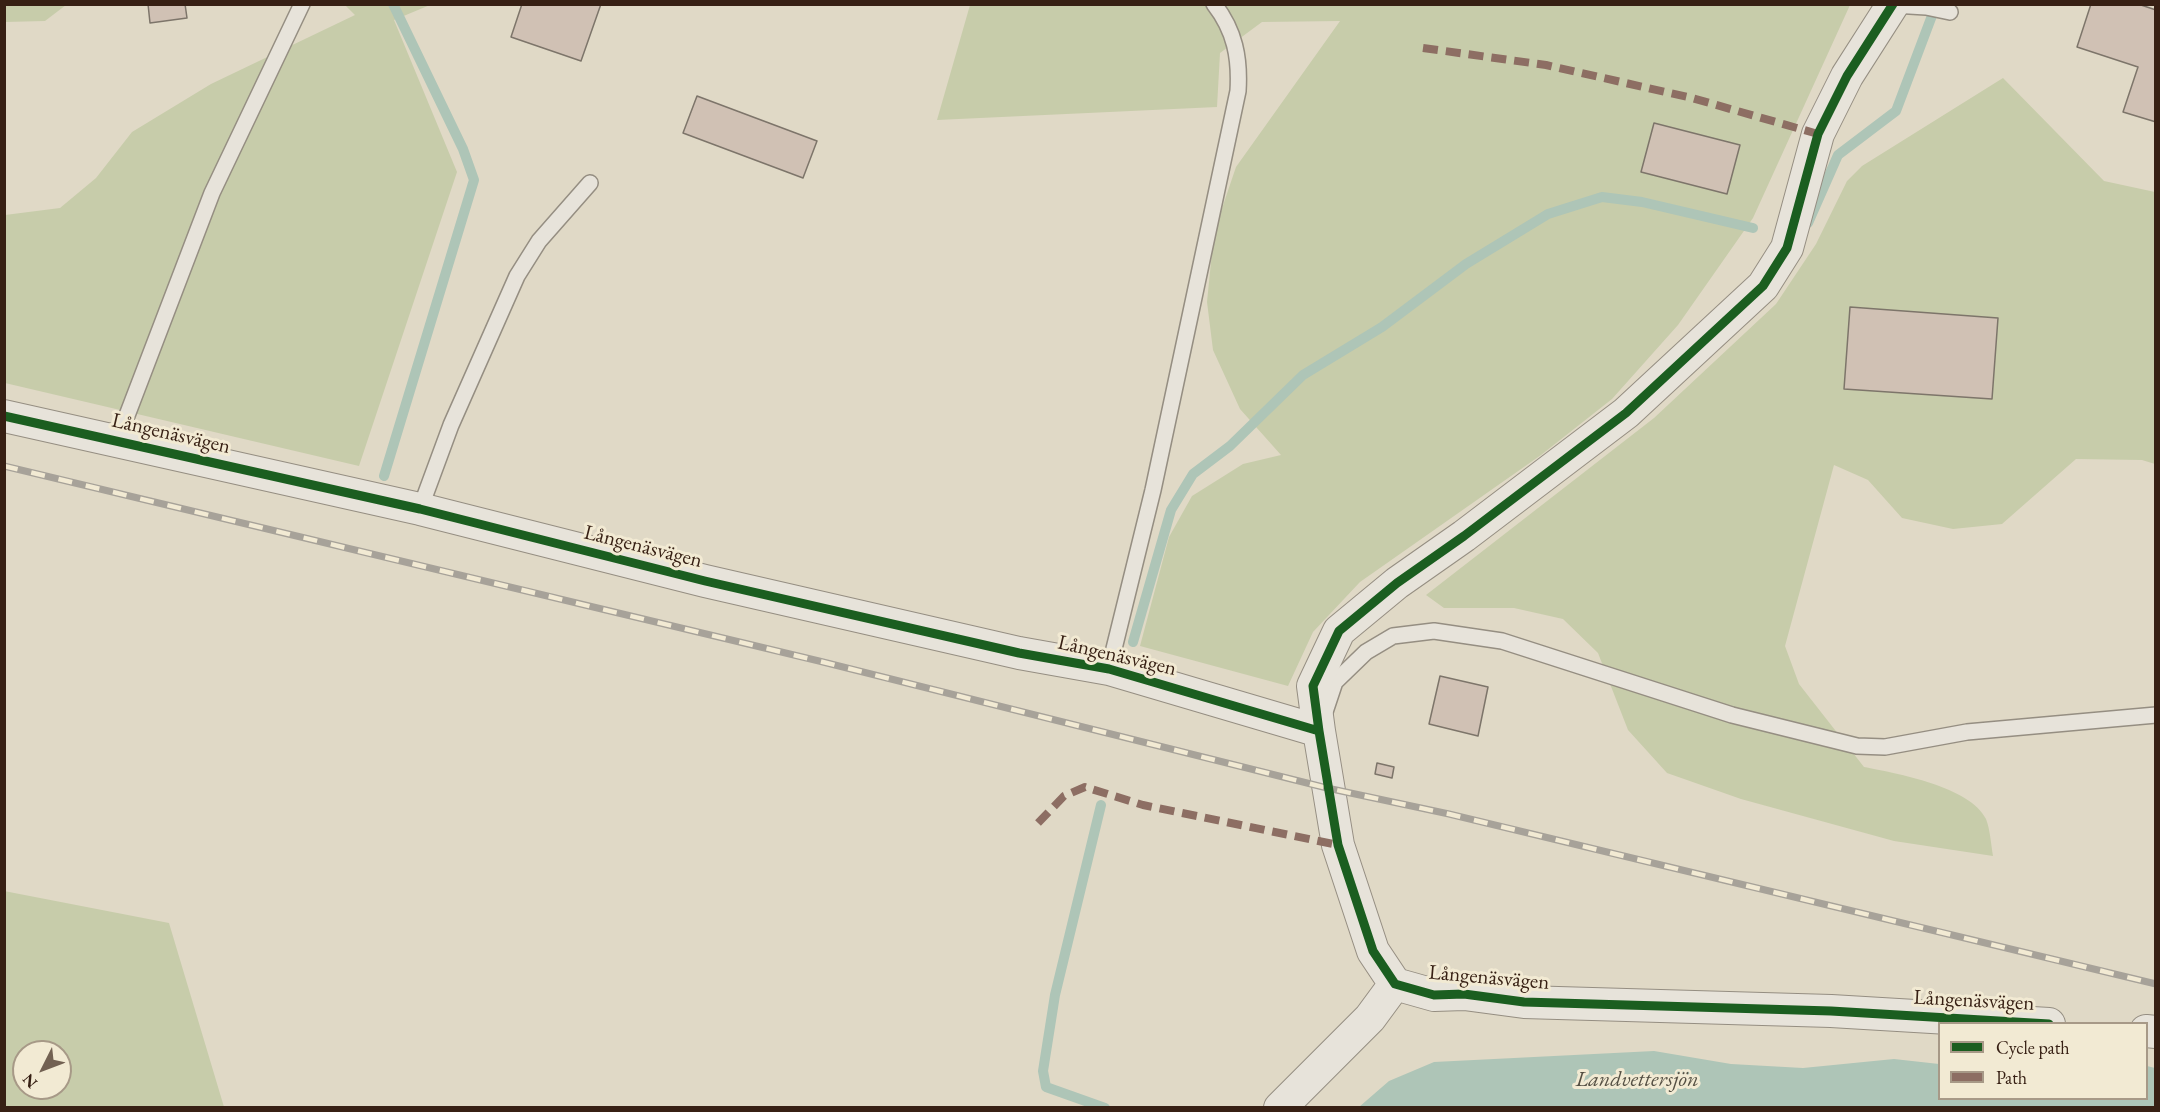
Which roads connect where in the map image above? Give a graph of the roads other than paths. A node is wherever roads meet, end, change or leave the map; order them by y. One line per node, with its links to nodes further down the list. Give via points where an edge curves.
1 (302, 4): 7 (lane, via 212,193)
2 (1214, 4): 9 (lane, via 1234,38 1238,91 1153,490)
3 (1893, 5): 4 (lane); 11 (street, via 1847,76 1818,134 1787,248 1763,286 1626,413 1397,583 1339,631 1313,686)
4 (1950, 12)
5 (590, 183): 8 (lane, via 539,241 517,276 451,425)
6 (4, 416): 7 (street, Långenäsvägen)
7 (118, 439): 8 (street, Långenäsvägen)
8 (420, 509): 9 (street, Långenäsvägen, via 705,581 1019,653)
9 (1109, 669): 11 (street, Långenäsvägen)
10 (2156, 715): 11 (lane, via 1967,732 1885,747 1857,746 1732,715 1502,641 1434,631 1393,636 1366,652 1335,682)
11 (1320, 731): 12 (street, via 1338,845 1373,951)
12 (1395, 984): 13 (street, Långenäsvägen, via 1434,995 1464,994 1524,1002 1831,1011); 14 (street, via 1370,1018)
13 (2031, 1022)
14 (1280, 1107)

